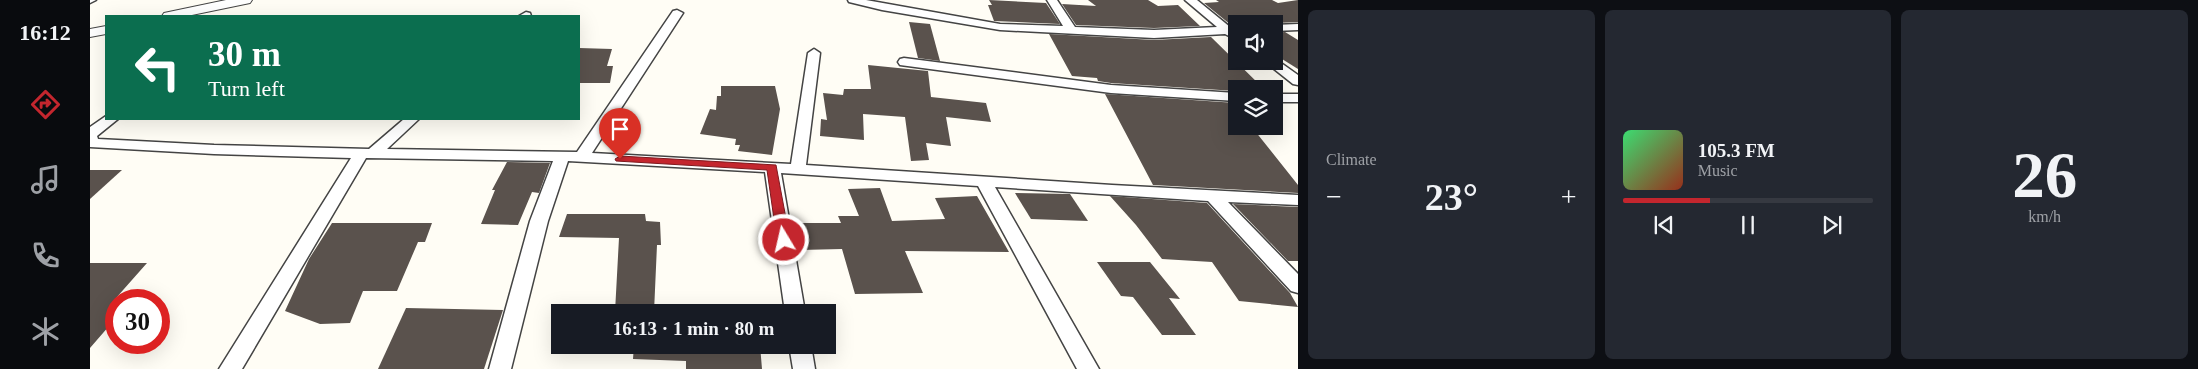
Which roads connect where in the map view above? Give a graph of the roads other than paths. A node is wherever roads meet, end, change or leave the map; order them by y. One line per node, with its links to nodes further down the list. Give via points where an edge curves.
1 (245, 0): 6 (street)
2 (853, 0): 11 (street, via 1000,27)
3 (1052, 0): 11 (street)
4 (1190, 0): 9 (street)
5 (677, 13): 26 (street)
6 (173, 15)
7 (1298, 27): 8 (street)
8 (1283, 28)
9 (1228, 29)
10 (105, 30): 12 (street)
11 (1072, 31): 13 (street)
12 (90, 33)
13 (1228, 33)
14 (814, 52): 28 (street)
15 (904, 62): 18 (street, via 1043,81 1178,95)
16 (1283, 70): 17 (street)
17 (1298, 81)
18 (1228, 97)
19 (1283, 98): 20 (street)
20 (1298, 98)
21 (110, 120): 23 (street)
22 (411, 120): 24 (street)
23 (90, 136): 24 (street, via 92,143)
24 (366, 155): 25 (street); 35 (street)
25 (562, 157): 26 (street); 36 (street, via 539,220)
26 (582, 157): 27 (street)
27 (772, 167): 28 (street); 33 (street)
28 (798, 169): 29 (street)
29 (983, 180): 30 (street); 38 (street)
30 (1213, 196): 31 (street); 32 (street)
31 (1298, 200)
32 (1298, 286)
33 (794, 304)
34 (802, 354): 37 (street)
35 (230, 369)
36 (500, 369)
37 (804, 369)
38 (1088, 369)

